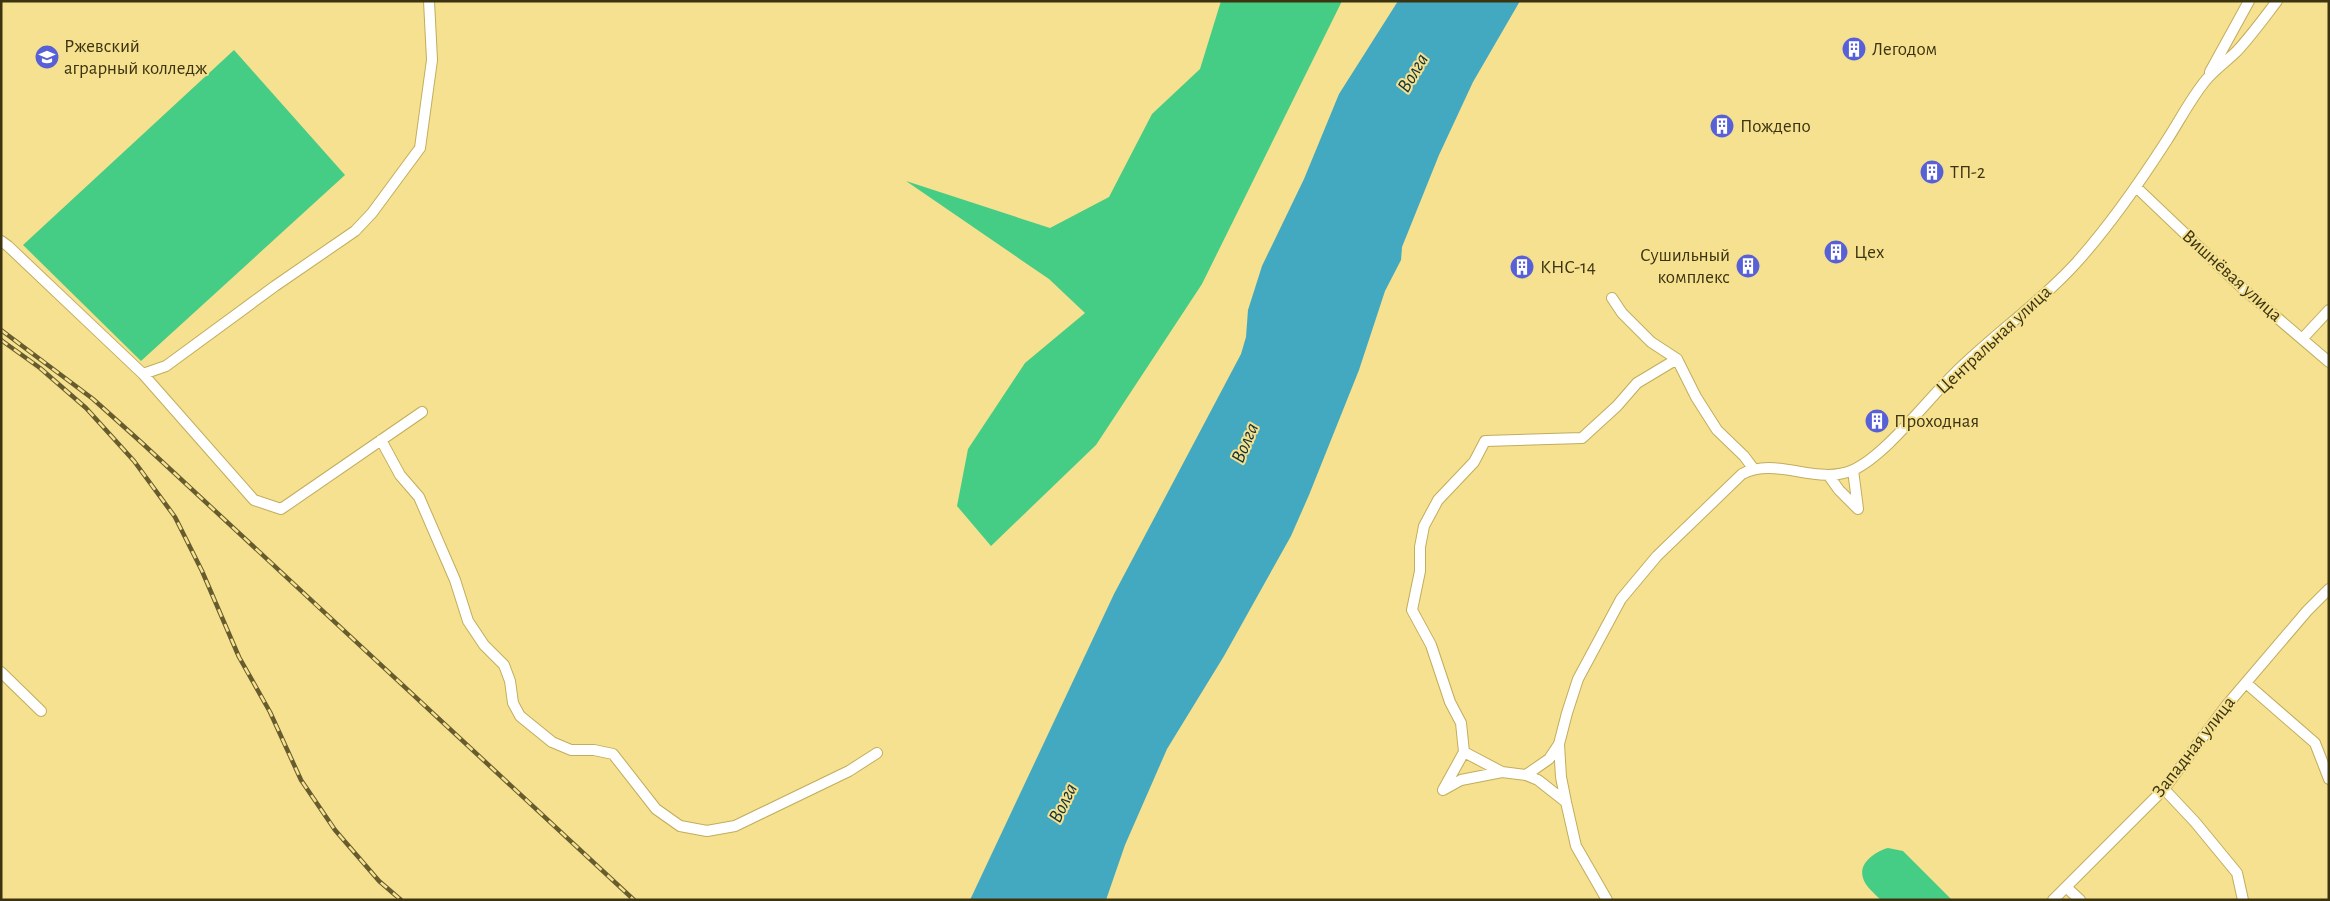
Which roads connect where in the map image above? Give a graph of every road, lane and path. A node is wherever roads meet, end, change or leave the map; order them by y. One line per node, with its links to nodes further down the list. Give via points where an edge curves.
1 (429, 1): 12 (street, via 432,60 420,148 372,213 355,231 166,366)
2 (2249, 1): 4 (street)
3 (2277, 1): 4 (street, Центральная улица, via 2238,51)
4 (2206, 80): 5 (street, Центральная улица)
5 (2136, 187): 9 (street, Вишнёвая улица, via 2240,286); 16 (street, Центральная улица, via 2077,262 1954,373 1886,444)
6 (1, 242): 12 (street)
7 (1612, 298): 10 (street, via 1651,342)
8 (2329, 310): 9 (street)
9 (2303, 338): 11 (street, Вишнёвая улица)
10 (1677, 359): 15 (street, via 1717,430); 23 (street, via 1638,382 1582,438 1485,441 1474,462 1438,500 1424,526 1412,610 1431,644 1450,702 1462,723)
11 (2329, 362)
12 (143, 374): 14 (street, via 254,500 281,509)
13 (422, 412): 14 (street)
14 (381, 440): 24 (street, via 400,475 419,497 455,580 468,621 504,665 513,703 520,716 552,742 571,750 612,754 656,809 680,826 707,831 735,826 841,776)
15 (1753, 468): 17 (street, Центральная улица); 22 (street, via 1729,484 1657,556 1621,599 1578,679)
16 (1853, 470): 17 (street, Центральная улица); 17 (street, via 1858,509)
17 (1829, 476)
18 (2329, 589): 20 (street, Западная улица)
19 (1, 672): 21 (street)
20 (2246, 682): 27 (street, via 2315,743); 28 (street, Западная улица)
21 (41, 712)
22 (1559, 744): 26 (street, via 1549,759); 29 (street)
23 (1464, 752): 25 (street); 25 (street, via 1443,790 1461,780)
24 (878, 753)
25 (1502, 772): 26 (street)
26 (1526, 775): 29 (street, via 1538,780)
27 (2329, 779)
28 (2164, 789): 30 (street, Западная улица); 34 (street, via 2237,873)
29 (1566, 802): 31 (street, via 1576,846)
30 (2066, 887): 32 (street, Западная улица); 33 (street)
31 (1607, 900)
32 (2053, 900)
33 (2080, 900)
34 (2242, 900)

